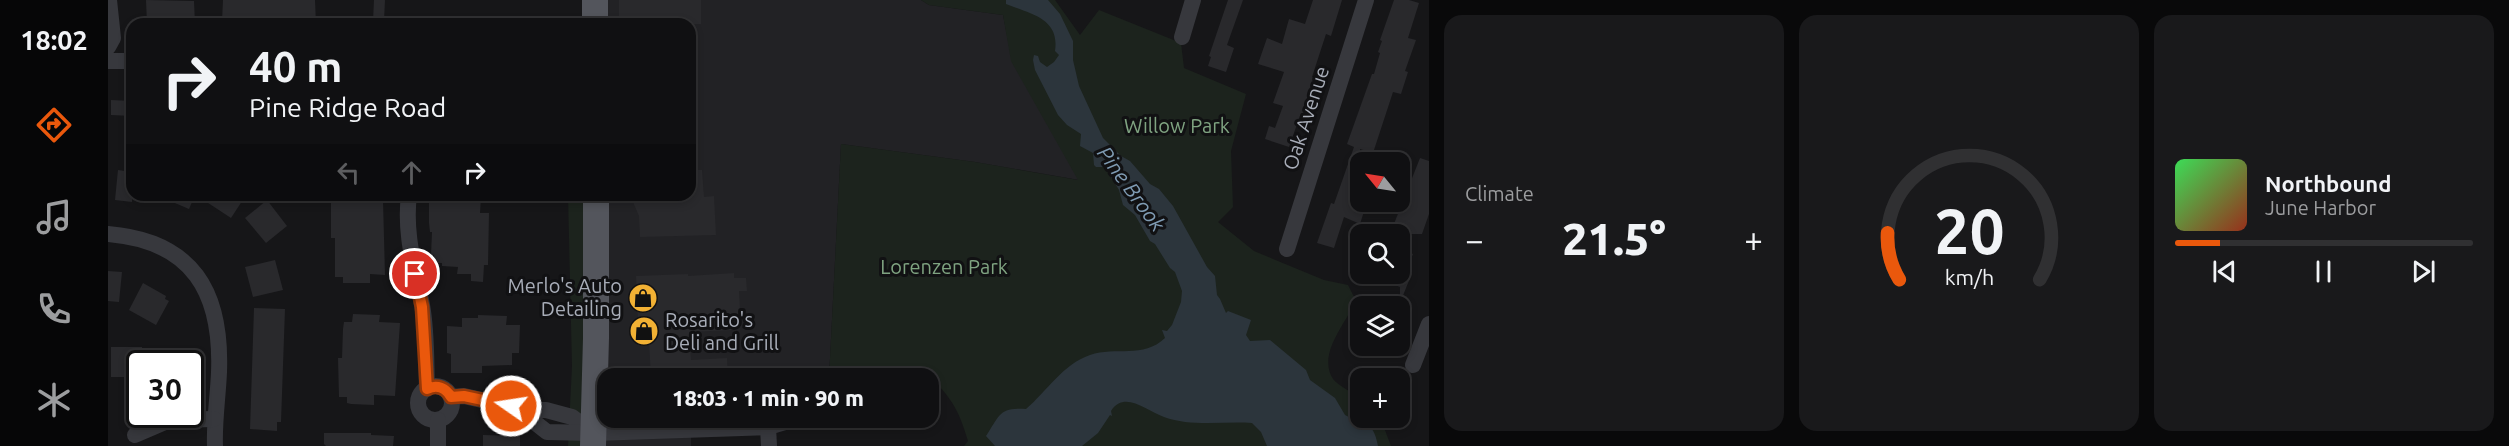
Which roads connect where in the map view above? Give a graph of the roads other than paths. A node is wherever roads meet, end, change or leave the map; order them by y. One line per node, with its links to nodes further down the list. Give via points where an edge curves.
1 (109, 0): 7 (street, via 113,38)
2 (595, 0): 5 (main road)
3 (1193, 0): 6 (street)
4 (1366, 0): 13 (street, Oak Avenue)
5 (595, 18)
6 (1182, 37)
7 (108, 47)
8 (108, 61): 9 (street)
9 (126, 61)
10 (408, 201): 16 (street, via 406,217 422,307)
11 (596, 201): 23 (main road)
12 (108, 234): 18 (street, via 156,243 187,263 200,279 214,313 219,372)
13 (1287, 249)
14 (1429, 324): 15 (street)
15 (1413, 365)
16 (427, 389): 17 (street, via 441,387); 19 (street, via 420,396 419,408 429,419)
17 (451, 397): 19 (street, via 451,411); 23 (street, via 464,396 572,417)
18 (214, 419): 22 (street, via 170,420); 24 (street)
19 (438, 420): 25 (street)
20 (753, 428): 23 (street)
21 (768, 428): 26 (street)
22 (135, 435)
23 (593, 439)
24 (214, 446)
25 (438, 446)
26 (769, 446)

